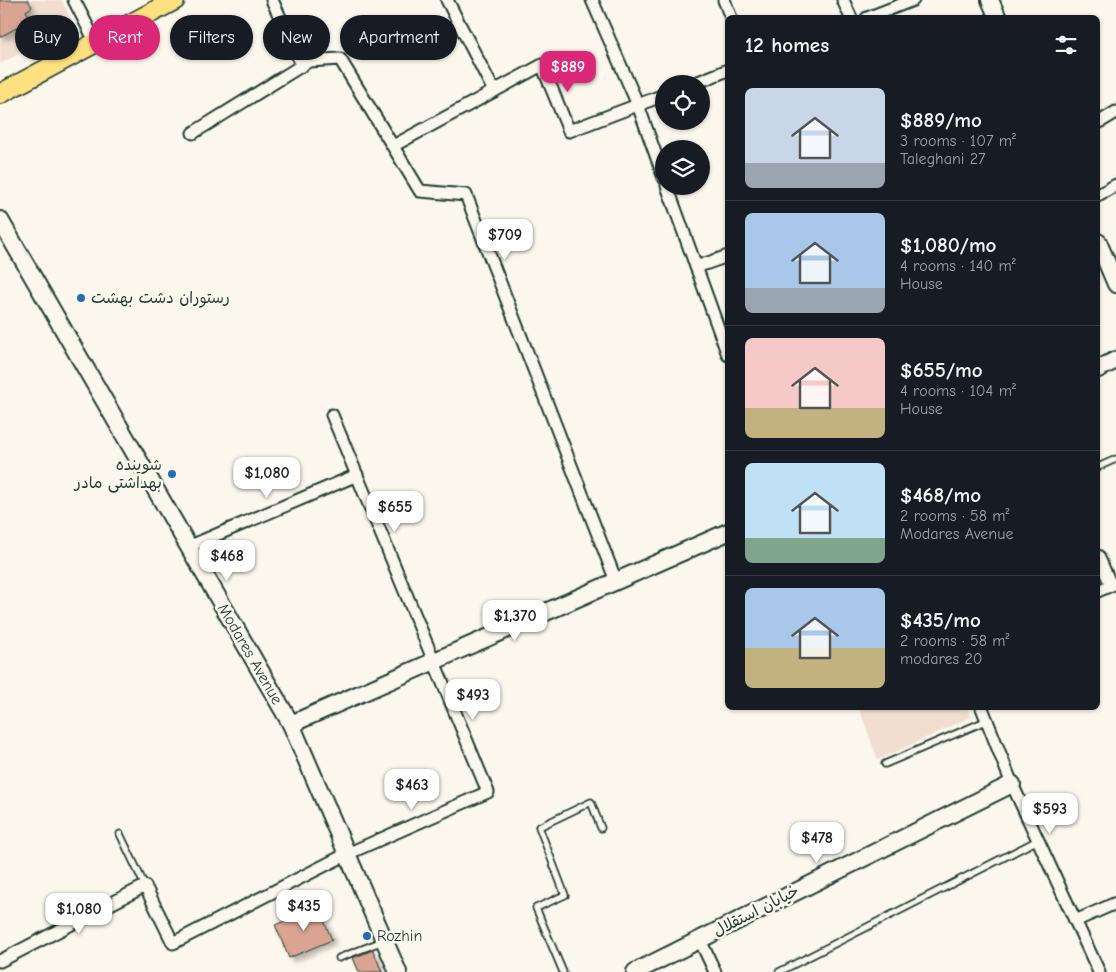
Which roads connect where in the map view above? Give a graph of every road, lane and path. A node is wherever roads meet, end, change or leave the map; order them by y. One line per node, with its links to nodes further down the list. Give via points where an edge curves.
1 (74, 0): 15 (street)
2 (175, 0): 10 (main road)
3 (272, 0): 17 (street)
4 (448, 0): 20 (street)
5 (592, 0): 23 (street)
6 (724, 0): 11 (street)
7 (843, 0): 12 (street)
8 (912, 0): 13 (street)
9 (991, 0): 14 (main road)
10 (147, 15)
11 (730, 15)
12 (849, 15)
13 (874, 15)
14 (997, 15)
15 (89, 29)
16 (89, 46): 21 (main road)
17 (302, 65): 26 (street); 27 (street, via 309,61 340,59)
18 (725, 71): 19 (street)
19 (710, 77)
20 (494, 92): 23 (street, via 542,65 569,131); 27 (street)
21 (0, 94)
22 (655, 98): 23 (street)
23 (638, 105): 28 (street)
24 (1116, 112): 25 (street)
25 (1100, 122)
26 (193, 133)
27 (393, 146): 47 (street, via 420,191 466,195)
28 (655, 153)
29 (1116, 185): 30 (street)
30 (1100, 194)
31 (670, 195): 35 (street)
32 (0, 220): 45 (main road, Modares Avenue)
33 (1100, 247): 36 (main road)
34 (725, 257): 35 (street)
35 (696, 267): 37 (street)
36 (1116, 284)
37 (725, 348)
38 (1116, 360): 39 (main road)
39 (1100, 368)
40 (332, 415): 43 (street)
41 (1116, 459): 42 (lane)
42 (1100, 466)
43 (357, 475): 45 (street); 50 (street)
44 (725, 533): 47 (main road)
45 (188, 547): 53 (main road, Modares Avenue)
46 (1100, 560): 48 (street)
47 (616, 581): 50 (main road)
48 (1114, 584): 49 (street)
49 (1100, 590)
50 (434, 661): 53 (main road); 59 (street, via 488,792)
51 (983, 710): 52 (street)
52 (988, 720): 54 (lane); 55 (street)
53 (291, 724): 59 (main road, Modares Avenue)
54 (885, 764)
55 (1012, 784): 58 (street); 64 (main road, خیابان استقلال)
56 (602, 828): 68 (lane, via 591,802 539,827 565,895 536,908)
57 (120, 834): 60 (lane)
58 (1038, 840): 62 (street); 71 (lane)
59 (347, 854): 60 (street, via 173,943); 63 (main road, Modares Avenue)
60 (145, 886): 66 (street)
61 (1116, 903): 62 (street)
62 (1076, 922): 72 (street)
63 (384, 940): 65 (lane); 67 (main road, Modares Avenue)
64 (700, 940): 69 (main road, خیابان استقلال); 70 (street)
65 (339, 958)
66 (0, 961)
67 (398, 972)
68 (563, 972)
69 (635, 972)
70 (715, 972)
71 (779, 972)
72 (1099, 972)

